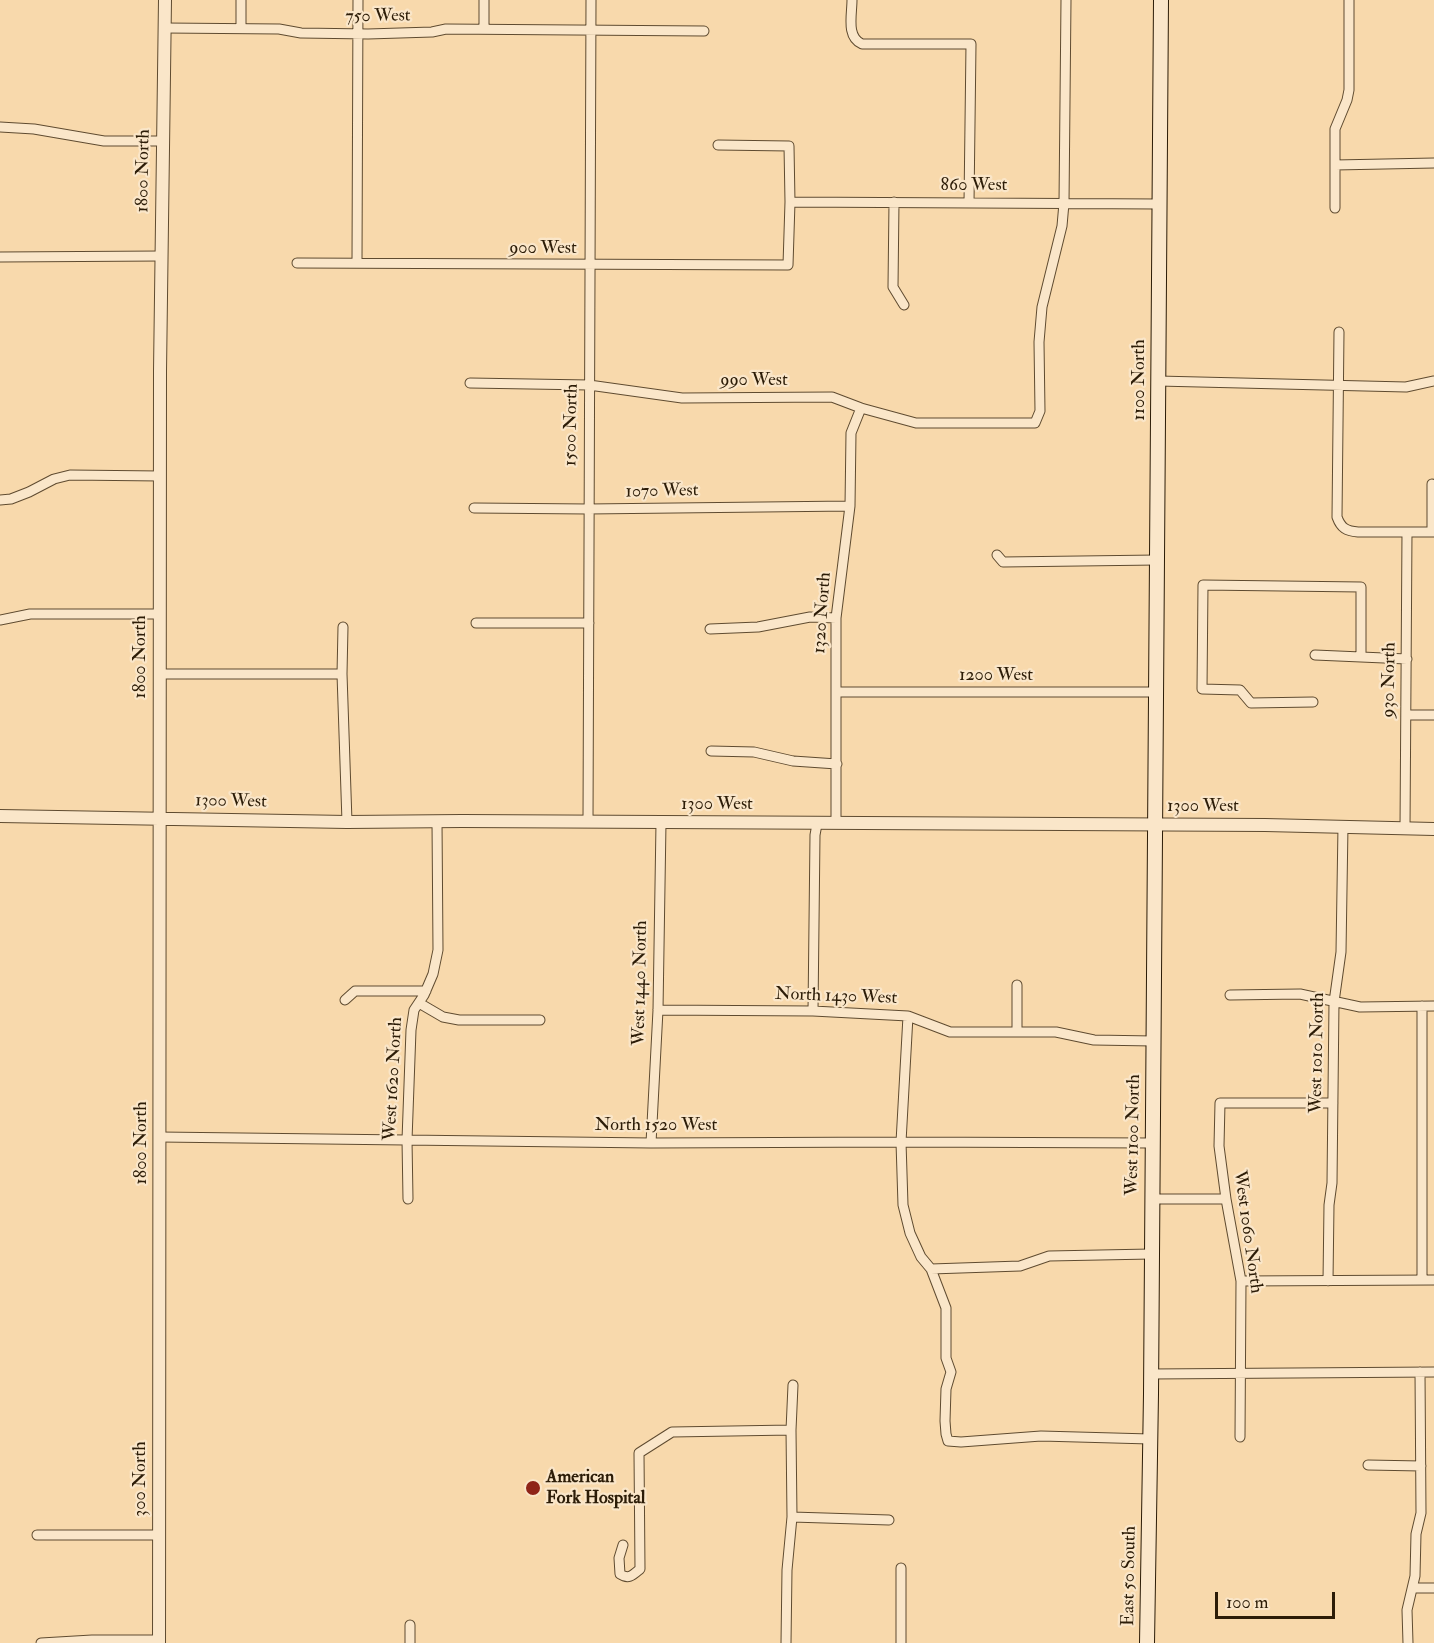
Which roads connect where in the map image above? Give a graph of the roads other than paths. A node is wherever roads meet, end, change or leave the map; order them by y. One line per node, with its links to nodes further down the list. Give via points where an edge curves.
1 (165, 0): 10 (street, 1800 North)
2 (241, 0): 11 (street)
3 (358, 0): 15 (street)
4 (484, 0): 12 (street)
5 (591, 0): 13 (street, 1500 North)
6 (852, 0): 23 (street, via 851,31 862,44 971,44)
7 (1066, 0): 24 (street)
8 (1161, 0): 25 (main road, 1100 North)
9 (1349, 0): 20 (street, via 1349,90 1335,129)
10 (165, 28): 11 (street, 750 West); 17 (street, 1800 North)
11 (241, 28): 15 (street, 750 West)
12 (484, 29): 13 (street, 750 West); 15 (street, 750 West)
13 (591, 29): 14 (street, 750 West); 31 (street, 1500 North)
14 (704, 31)
15 (358, 34): 29 (street)
16 (0, 127): 17 (street, via 104,141)
17 (162, 141): 27 (street, 1800 North)
18 (718, 144): 21 (street, via 789,146)
19 (1434, 163): 20 (street)
20 (1335, 165): 26 (street)
21 (790, 202): 22 (street, 860 West); 31 (street, 900 West, via 788,265)
22 (894, 202): 23 (street, 860 West); 32 (street, via 893,286)
23 (969, 203): 24 (street, 860 West)
24 (1064, 203): 25 (street, 860 West); 39 (street, 990 West, via 1042,308 1040,411 1035,423 916,423)
25 (1158, 204): 34 (main road, 1100 North)
26 (1335, 208)
27 (161, 256): 28 (street); 40 (street, 1800 North)
28 (0, 257)
29 (357, 262): 30 (street, 900 West); 31 (street, 900 West)
30 (297, 263)
31 (589, 266): 37 (street, 1500 North)
32 (904, 306)
33 (1340, 332): 38 (street)
34 (1158, 381): 38 (street); 49 (main road, 1100 North)
35 (1434, 381): 38 (street, via 1406,387)
36 (470, 383): 37 (street, 990 West)
37 (589, 385): 39 (street, 990 West, via 682,398 832,397); 45 (street, 1500 North)
38 (1339, 385): 46 (street, via 1336,517 1348,531)
39 (861, 408): 43 (street, 1320 North, via 851,433)
40 (160, 476): 42 (street, via 70,475); 50 (street, 1800 North)
41 (1432, 484): 47 (street)
42 (0, 500)
43 (850, 506): 45 (street, 1070 West); 51 (street, 1320 North)
44 (474, 508): 45 (street, 1070 West)
45 (588, 509): 54 (street, 1500 North)
46 (1407, 532): 47 (street); 59 (street, 930 North)
47 (1433, 532)
48 (997, 555): 49 (street, via 1003,562)
49 (1156, 560): 63 (main road, 1100 North)
50 (159, 614): 52 (street, via 30,614); 60 (street, 1800 North)
51 (836, 618): 56 (street, via 810,617 758,627); 62 (street, 1320 North)
52 (0, 620)
53 (476, 623): 54 (street)
54 (589, 623): 74 (street, 1500 North)
55 (343, 627): 61 (street)
56 (710, 628)
57 (1315, 656): 58 (street)
58 (1361, 657): 59 (street); 64 (street, via 1361,586 1203,585 1202,689 1240,690 1251,703)
59 (1407, 659): 65 (street, 930 North)
60 (159, 674): 61 (street); 71 (street, 1800 North)
61 (342, 674): 72 (street)
62 (837, 692): 63 (street, 1200 West); 69 (street, 1320 North)
63 (1155, 692): 68 (main road, 1100 North)
64 (1313, 702)
65 (1406, 715): 66 (street); 80 (street, 930 North)
66 (1434, 715)
67 (711, 751): 69 (street, via 754,752 793,761)
68 (1155, 761): 78 (main road, West 1100 North)
69 (837, 764): 76 (street, 1320 North)
70 (0, 816): 71 (street, 1300 West)
71 (160, 819): 72 (street, 1300 West); 97 (street, 1800 North)
72 (347, 822): 73 (street, 1300 West)
73 (437, 822): 74 (street, 1300 West); 83 (street, West 1620 North, via 438,950)
74 (588, 822): 75 (street, 1300 West)
75 (661, 823): 77 (street, 1300 West); 90 (street, West 1440 North)
76 (836, 823): 77 (street, 1300 West); 78 (street, 1300 West)
77 (817, 824): 91 (street)
78 (1154, 825): 79 (street, 1300 West); 95 (main road, West 1100 North)
79 (1343, 826): 80 (street, 1300 West); 86 (street, West 1010 North, via 1341,952)
80 (1405, 828): 81 (street, 1300 West)
81 (1434, 829)
82 (1017, 985): 94 (street)
83 (426, 991): 85 (street, via 354,991); 87 (street, West 1620 North)
84 (1230, 995): 86 (street, via 1300,994)
85 (345, 1000)
86 (1334, 1002): 88 (street, via 1360,1007); 96 (street, West 1010 North)
87 (419, 1003): 93 (street, via 442,1017 459,1020); 98 (street, West 1620 North, via 411,1030)
88 (1422, 1006): 89 (street); 107 (street)
89 (1434, 1006)
90 (658, 1010): 91 (street, North 1430 West); 100 (street, West 1440 North)
91 (813, 1011): 92 (street, North 1430 West)
92 (908, 1016): 94 (street, North 1430 West, via 950,1032); 99 (street)
93 (540, 1020)
94 (1017, 1032): 95 (street, North 1430 West)
95 (1153, 1041): 101 (main road, West 1100 North)
96 (1333, 1103): 104 (street, West 1060 North, via 1220,1103 1219,1146); 110 (street, West 1010 North)
97 (160, 1137): 98 (street, North 1520 West); 111 (street, 1800 North)
98 (407, 1140): 100 (street, North 1520 West); 102 (street, West 1620 North)
99 (901, 1142): 100 (street, North 1520 West); 101 (street, North 1520 West); 106 (street, via 903,1205 910,1233)
100 (651, 1143)
101 (1153, 1143): 103 (main road, West 1100 North)
102 (408, 1199)
103 (1152, 1199): 104 (street); 105 (main road, West 1100 North)
104 (1226, 1199): 109 (street, West 1060 North)
105 (1151, 1254): 106 (street, via 1049,1256 1020,1266); 115 (main road, West 1100 North)
106 (931, 1269): 119 (street, via 946,1308 946,1358 951,1372 946,1389 948,1441 1041,1436)
107 (1422, 1280): 108 (street); 110 (street)
108 (1434, 1280)
109 (1241, 1281): 110 (street); 114 (street, West 1060 North)
110 (1328, 1281)
111 (159, 1314): 126 (street, 300 North)
112 (1420, 1372): 113 (street); 114 (street); 121 (street)
113 (1434, 1372)
114 (1241, 1373): 115 (street); 118 (street, West 1060 North)
115 (1151, 1374): 119 (main road, West 1100 North)
116 (793, 1385): 117 (street)
117 (791, 1430): 123 (street); 127 (street, via 672,1432 639,1453 640,1569 632,1577 620,1574 618,1558)
118 (1240, 1437)
119 (1150, 1439): 122 (main road, West 1100 North)
120 (1368, 1465): 121 (street)
121 (1421, 1466): 129 (street, via 1421,1513)
122 (1149, 1510): 137 (main road, East 50 South)
123 (792, 1517): 124 (street); 135 (street)
124 (889, 1520)
125 (37, 1535): 126 (street)
126 (159, 1535): 132 (street, 300 North)
127 (623, 1545)
128 (901, 1568): 136 (street)
129 (1413, 1588): 130 (street); 138 (street, via 1407,1610)
130 (1434, 1588)
131 (410, 1625): 134 (street)
132 (159, 1641): 133 (street)
133 (41, 1643)
134 (410, 1643)
135 (786, 1643)
136 (901, 1643)
137 (1147, 1643)
138 (1408, 1643)

